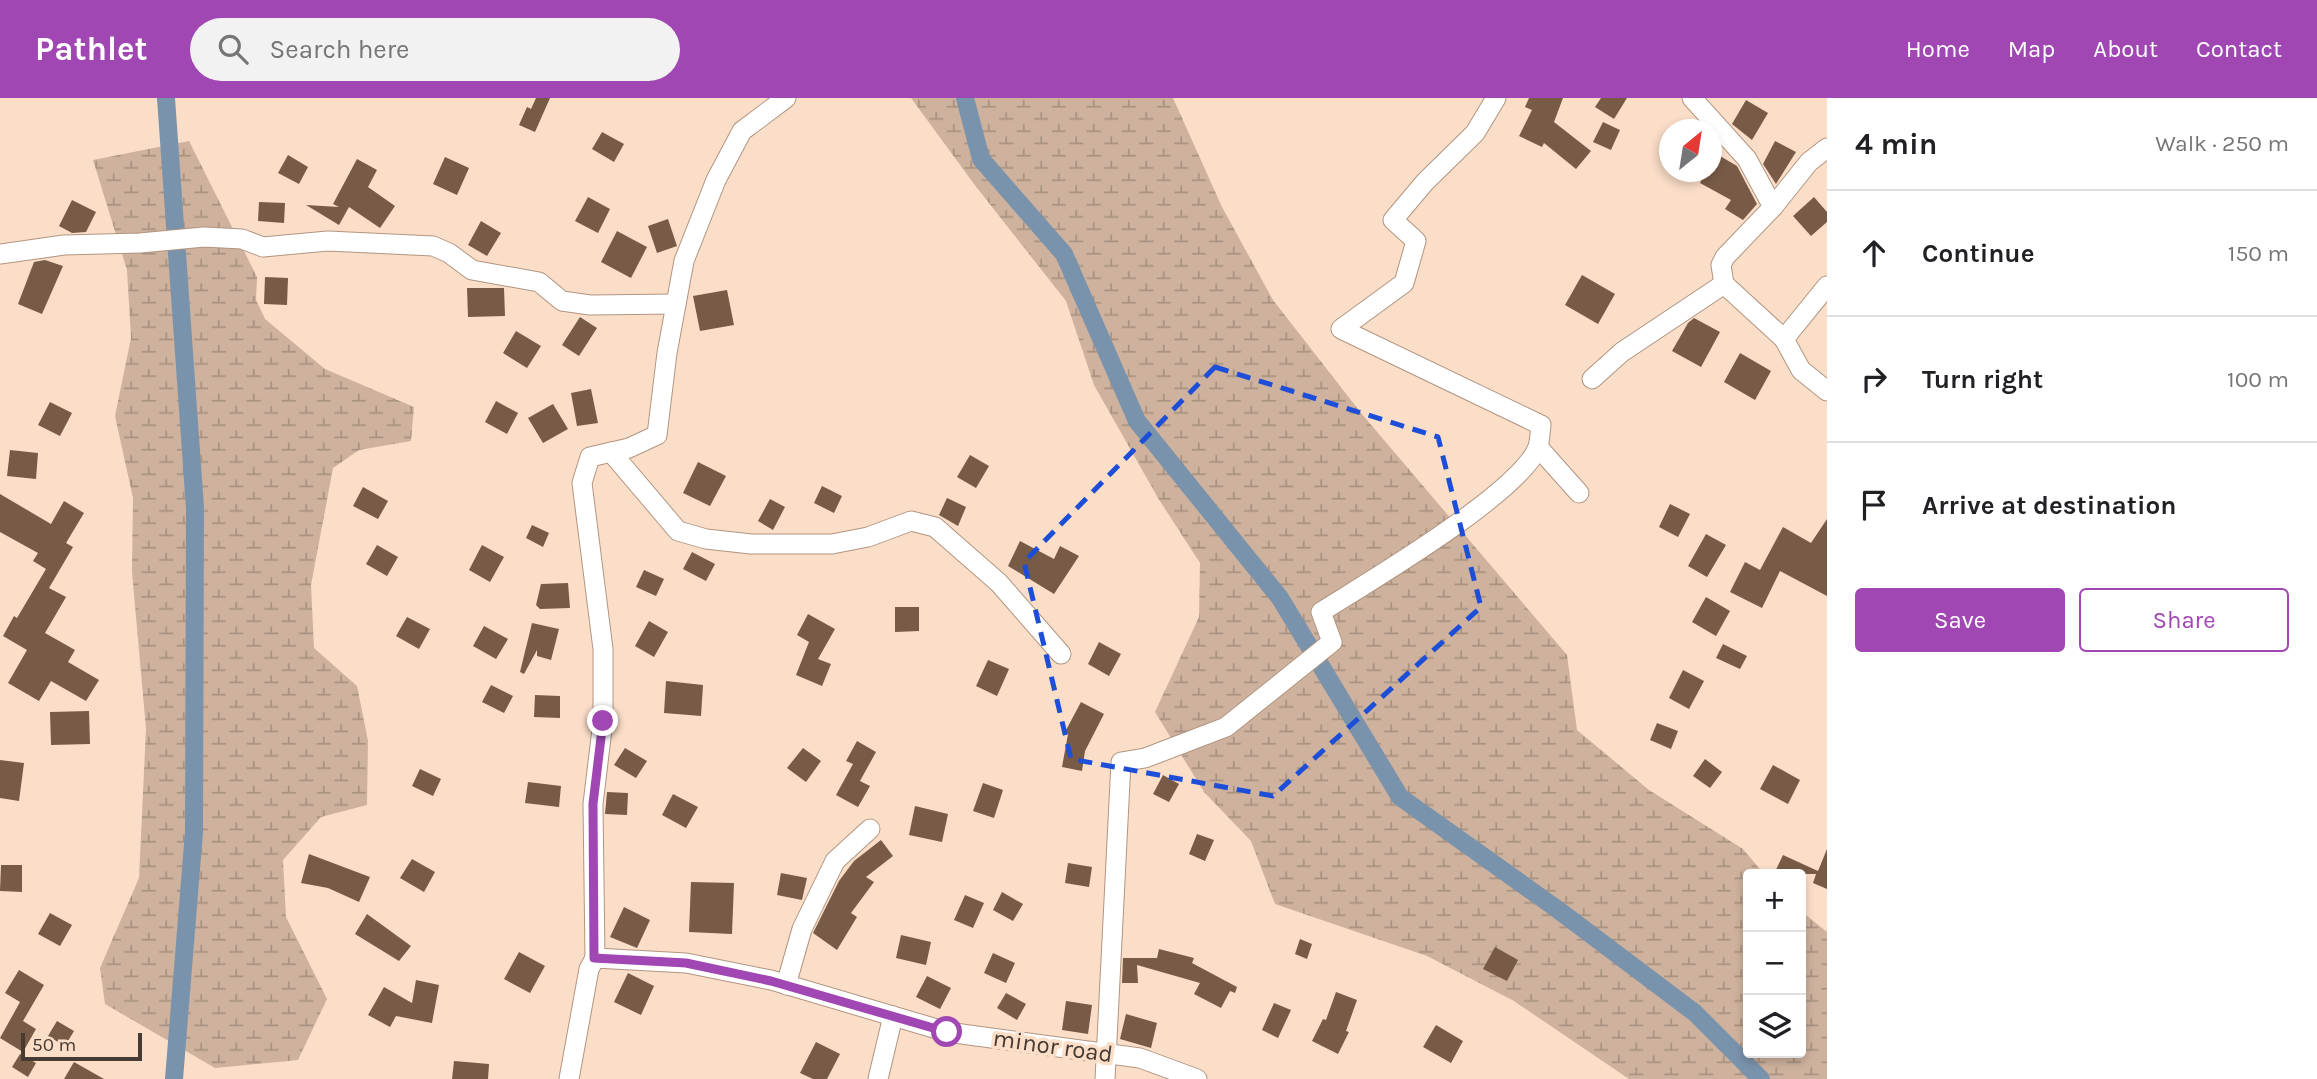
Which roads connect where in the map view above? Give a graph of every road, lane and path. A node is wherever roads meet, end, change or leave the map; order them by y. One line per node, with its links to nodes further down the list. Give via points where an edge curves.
1 (786, 98): 9 (street, via 742,131 716,180 684,261)
2 (1496, 98): 13 (street, via 1475,133 1393,220 1416,241 1404,283 1342,329 1541,425)
3 (1692, 98): 5 (street, via 1746,159)
4 (1827, 148): 5 (street, via 1809,162)
5 (1773, 207): 7 (street, via 1725,257 1721,265)
6 (0, 254): 9 (street, via 64,245 178,239 242,239 263,247 328,242 433,246 472,270 539,282 562,301)
7 (1724, 284): 10 (street); 11 (street, via 1622,352)
8 (1827, 286): 10 (street)
9 (676, 304): 14 (street, via 657,435)
10 (1784, 339): 12 (street, via 1801,370)
11 (1592, 379)
12 (1827, 391)
13 (1538, 447): 15 (street); 21 (street, via 1510,482 1432,541 1321,612 1320,652 1226,727 1146,758 1121,762)
14 (611, 452): 16 (street, via 678,531 706,539 832,544 911,521 935,527 999,583); 18 (street, via 590,457 582,483 603,649 603,721 593,804)
15 (1579, 493)
16 (1061, 654)
17 (870, 829): 19 (street, via 835,861 802,929)
18 (594, 958): 19 (street, minor road, via 686,963); 22 (street)
19 (786, 985): 20 (street, minor road)
20 (892, 1016): 21 (street, minor road, via 947,1032); 23 (street)
21 (1106, 1054): 24 (street); 25 (street, minor road, via 1140,1058)
22 (569, 1079)
23 (878, 1079)
24 (1105, 1079)
25 (1197, 1079)

